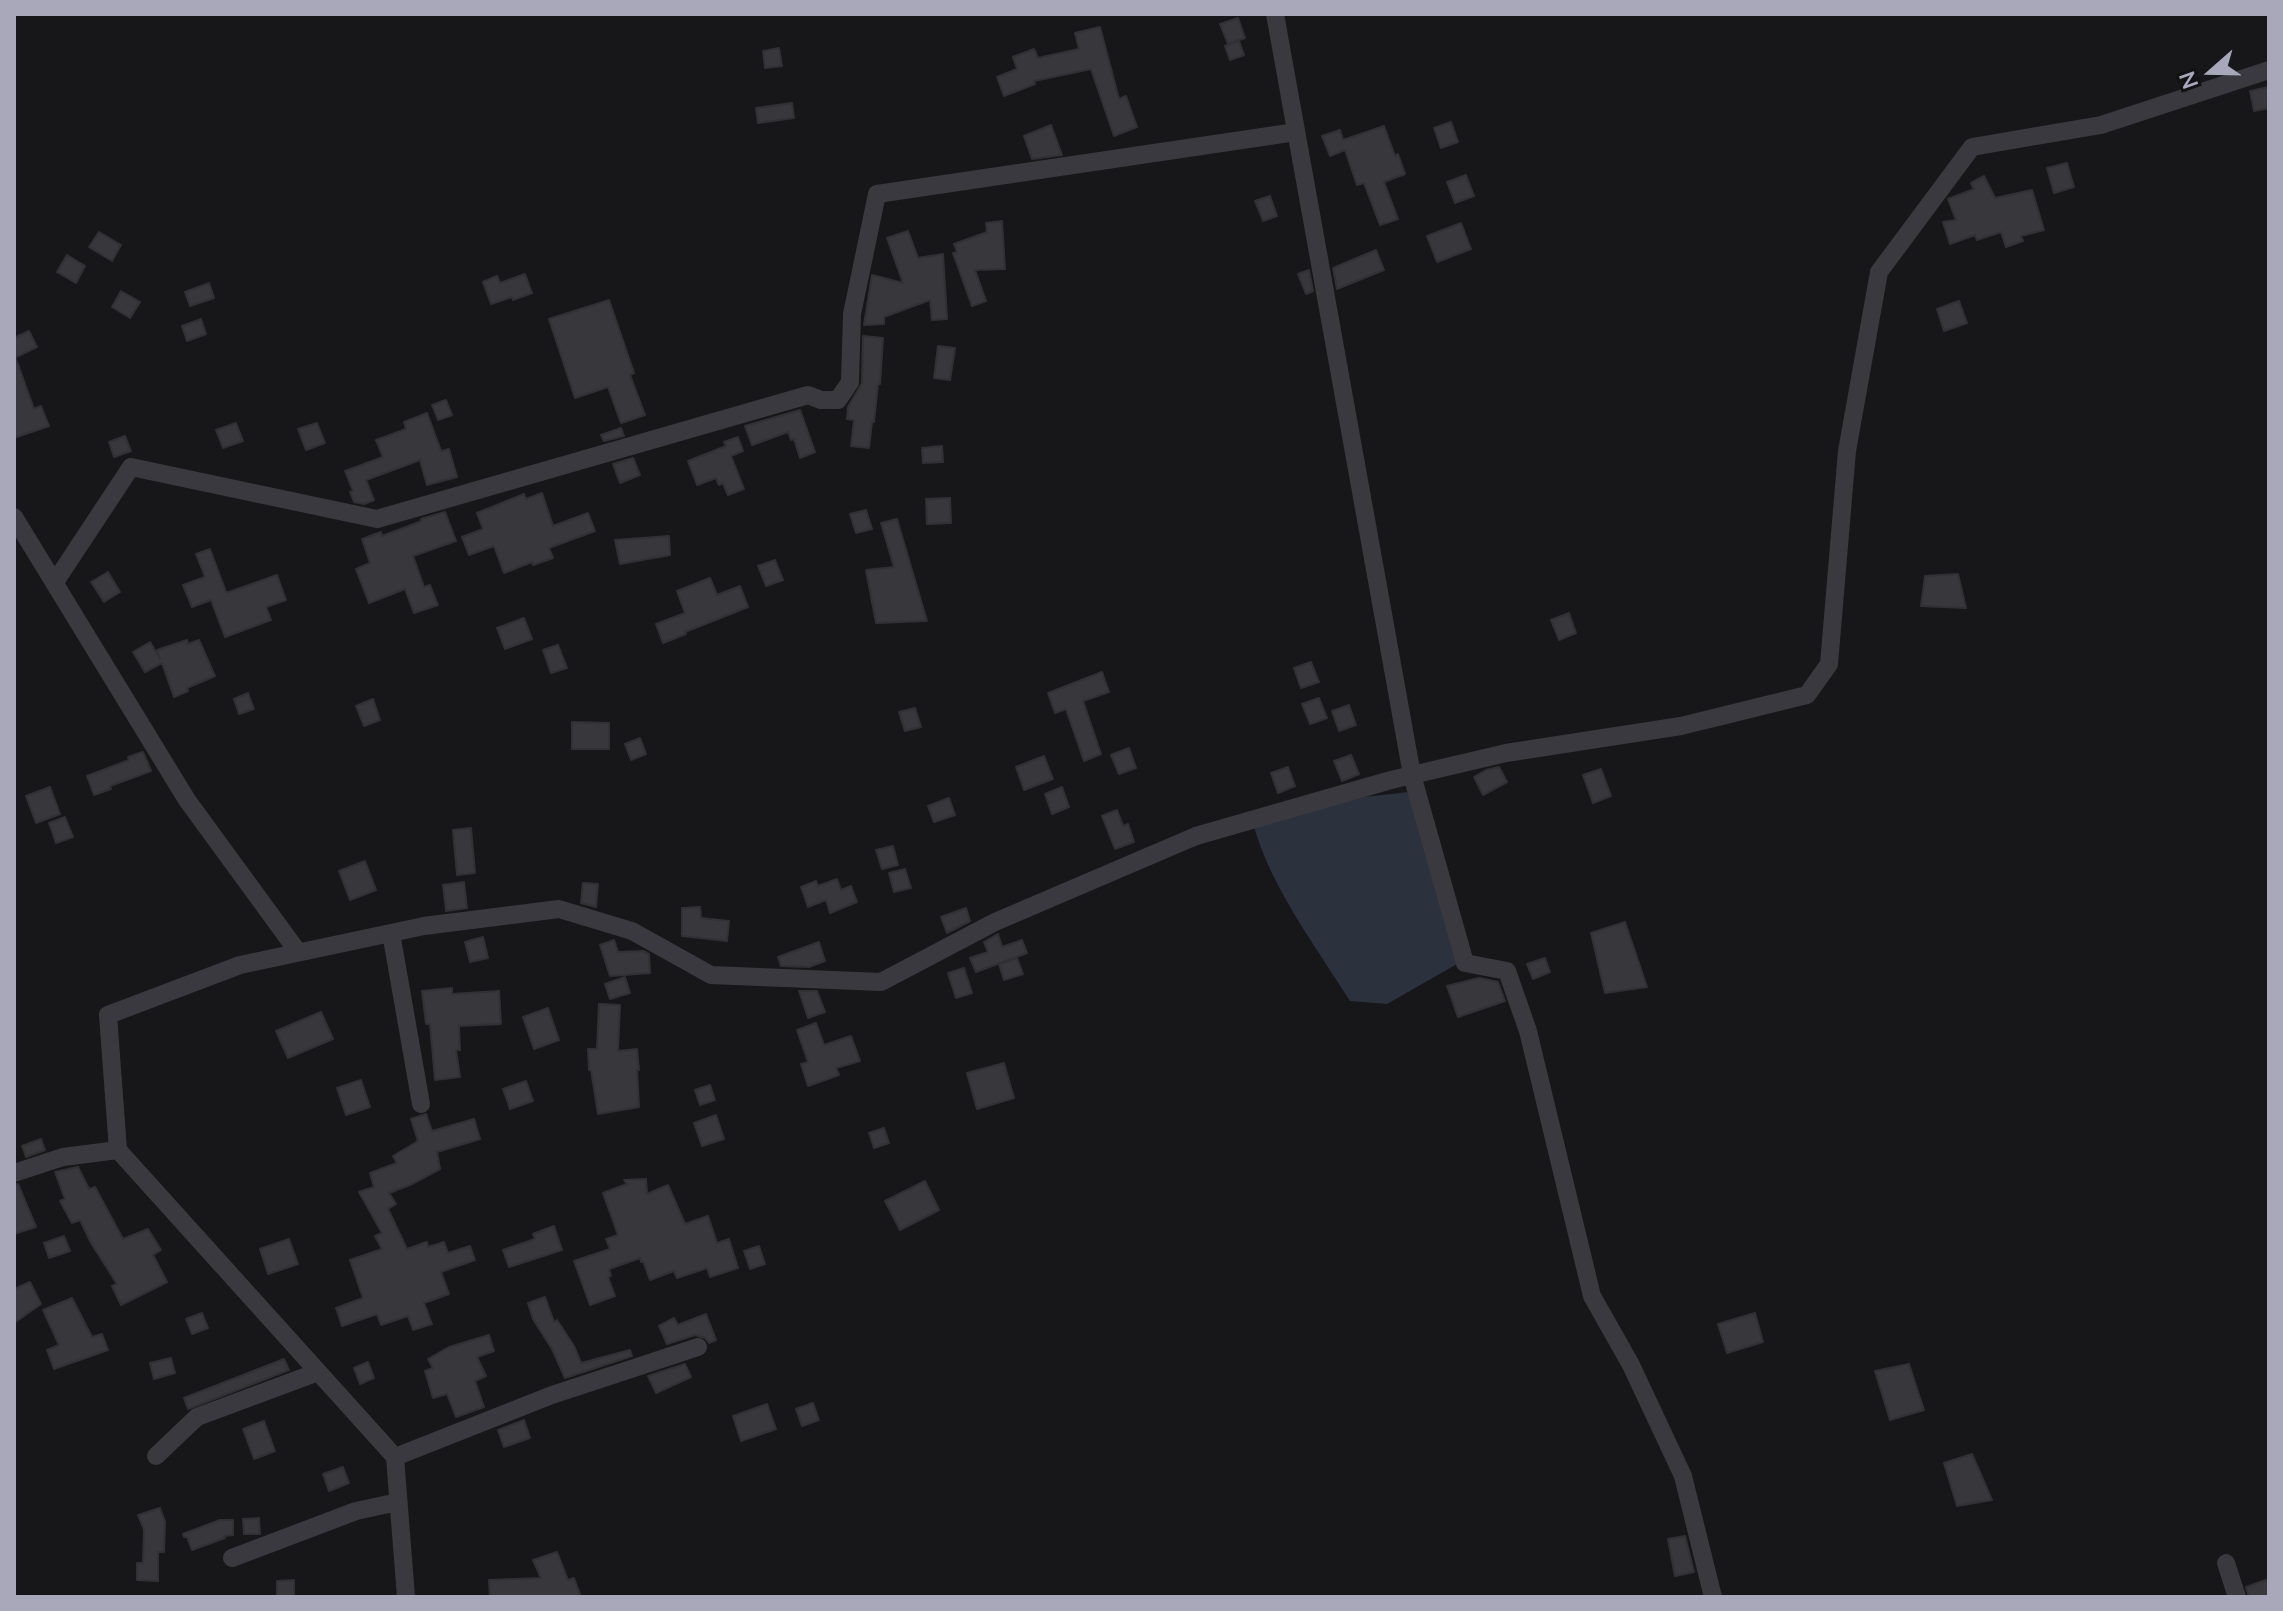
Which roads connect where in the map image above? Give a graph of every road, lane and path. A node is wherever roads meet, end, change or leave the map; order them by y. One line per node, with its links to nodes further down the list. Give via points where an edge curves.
1 (1275, 14): 3 (street)
2 (2269, 70): 6 (street, via 2101,125 1972,147 1879,272 1847,451 1829,664 1807,695 1681,726 1506,753)
3 (1296, 132): 5 (street, via 877,194 852,314 850,382 838,400 808,395 377,519 131,467); 6 (street)
4 (14, 517): 5 (street)
5 (55, 582): 8 (street, via 187,800)
6 (1412, 775): 7 (street, via 1196,836 995,922 881,982 711,975 632,931 559,909); 20 (street, via 1465,963 1507,971 1528,1031 1592,1296 1683,1476)
7 (391, 933): 8 (street); 9 (street)
8 (298, 952): 10 (street, via 240,965 108,1015)
9 (421, 1104)
10 (118, 1150): 11 (street, via 63,1157); 13 (street)
11 (14, 1173)
12 (698, 1347): 15 (street, via 552,1395)
13 (318, 1372): 14 (street, via 197,1417); 15 (street)
14 (156, 1456)
15 (395, 1457): 16 (street)
16 (398, 1502): 17 (street, via 356,1511); 19 (street)
17 (232, 1558)
18 (2226, 1563): 21 (street)
19 (406, 1597)
20 (1713, 1597)
21 (2237, 1597)

